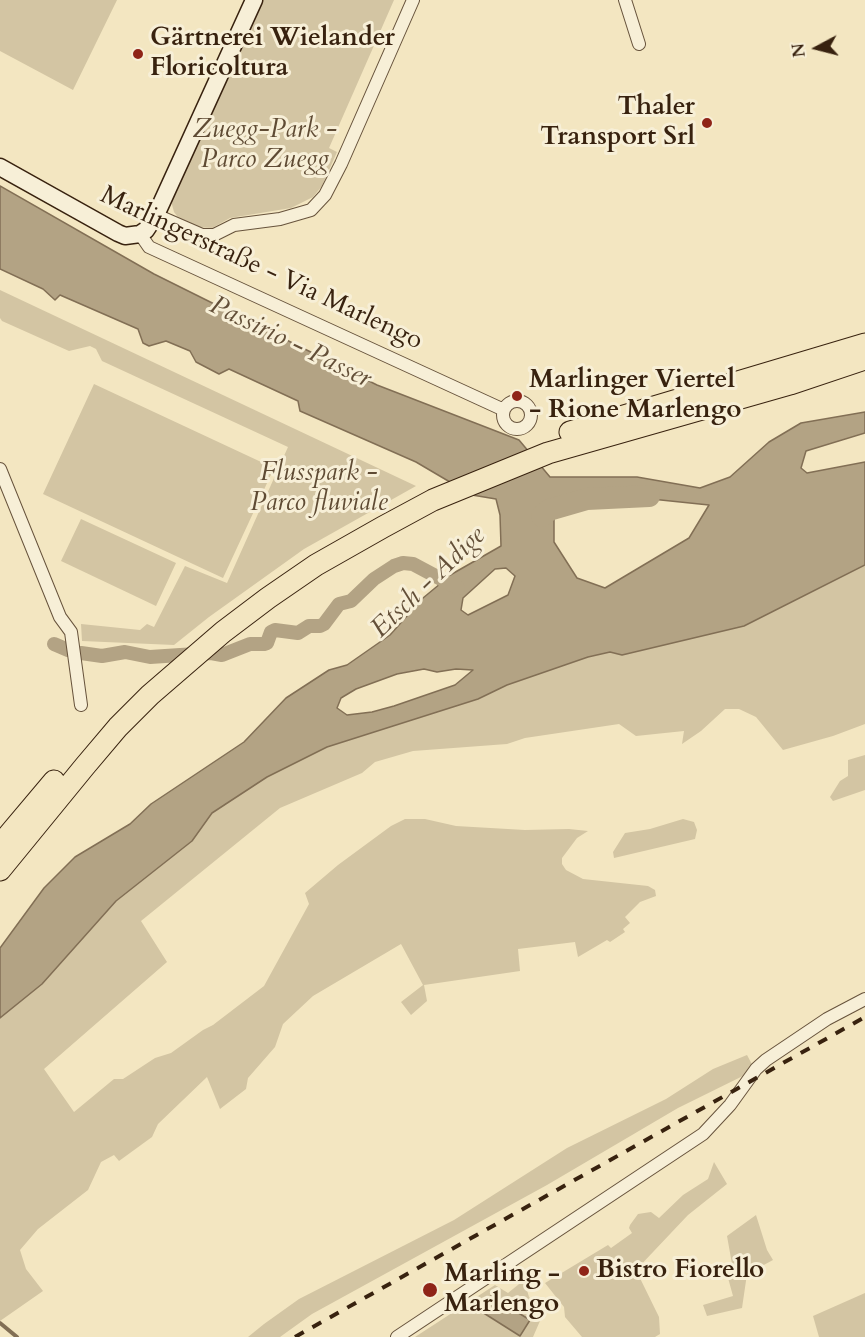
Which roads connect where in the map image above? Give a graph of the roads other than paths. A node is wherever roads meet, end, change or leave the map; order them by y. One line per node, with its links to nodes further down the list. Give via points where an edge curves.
1 (254, 0): 6 (street)
2 (413, 0): 6 (street, Marlingerstraße - Via Marlengo, via 336,174 311,210 234,225 214,235 202,235)
3 (625, 0): 4 (street)
4 (639, 44)
5 (0, 167): 7 (street, Marlingerstraße - Via Marlengo, via 118,233)
6 (156, 215): 7 (street)
7 (140, 234): 12 (street, Marlingerstraße - Via Marlengo, via 149,247)
8 (865, 336): 11 (highway)
9 (865, 344): 11 (highway)
10 (865, 359): 13 (highway, via 790,384)
11 (774, 372): 13 (highway)
12 (504, 410)
13 (546, 447): 16 (highway, via 433,500 316,566 268,598); 16 (highway, via 478,465 338,537 214,622 142,684)
14 (0, 469): 15 (street, via 60,617 71,632)
15 (81, 705)
16 (113, 722): 17 (highway); 18 (highway)
17 (0, 845)
18 (0, 870)
19 (865, 999): 20 (street, via 826,1019 766,1060 704,1134)
20 (397, 1337)

